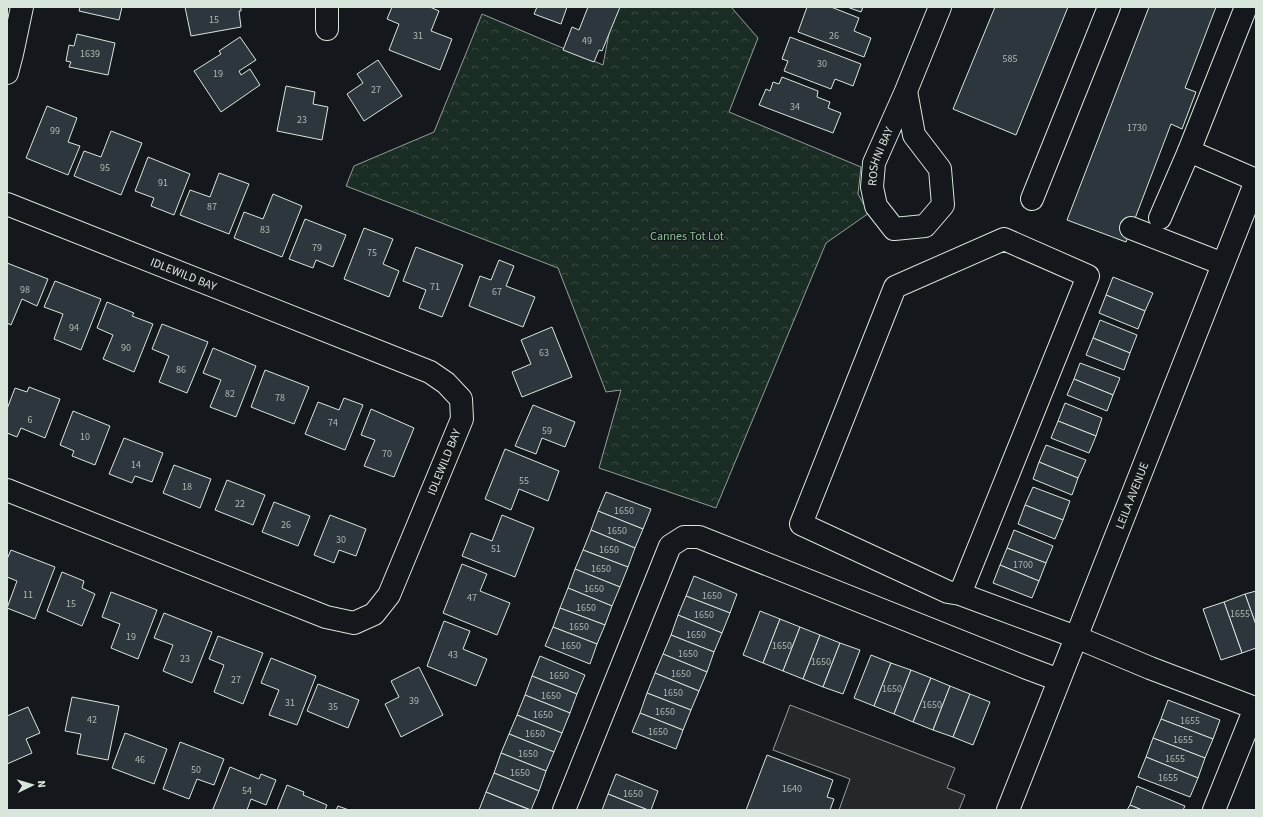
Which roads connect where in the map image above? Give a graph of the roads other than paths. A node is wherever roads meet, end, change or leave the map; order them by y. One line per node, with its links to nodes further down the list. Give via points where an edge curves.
1 (22, 7): 7 (street)
2 (327, 7): 6 (street)
3 (940, 7): 8 (street, ROSHNI BAY)
4 (1109, 7): 11 (street)
5 (1246, 7): 9 (street)
6 (327, 30)
7 (7, 73)
8 (906, 91): 8 (street, ROSHNI BAY, via 874,163 872,187 876,206 894,229 925,226 943,205 940,169 914,135)
9 (1189, 151): 10 (street); 13 (street)
10 (1256, 181): 15 (street, LEILA AVENUE)
11 (1032, 200)
12 (7, 204): 16 (street, IDLEWILD BAY, via 430,372 446,383 460,399 462,419 389,595 374,614 354,624 326,617)
13 (1160, 218)
14 (1131, 228): 15 (street)
15 (1223, 264): 18 (street, LEILA AVENUE)
16 (7, 490)
17 (960, 594): 17 (street, via 1088,276 1004,239 895,287 801,524 948,592); 18 (street)
18 (1076, 637): 19 (street, LEILA AVENUE); 20 (street)
19 (1059, 680): 21 (street, via 699,536 684,537 670,546); 22 (street, LEILA AVENUE)
20 (1255, 707): 23 (street)
21 (564, 810)
22 (1008, 810)
23 (1214, 810)

